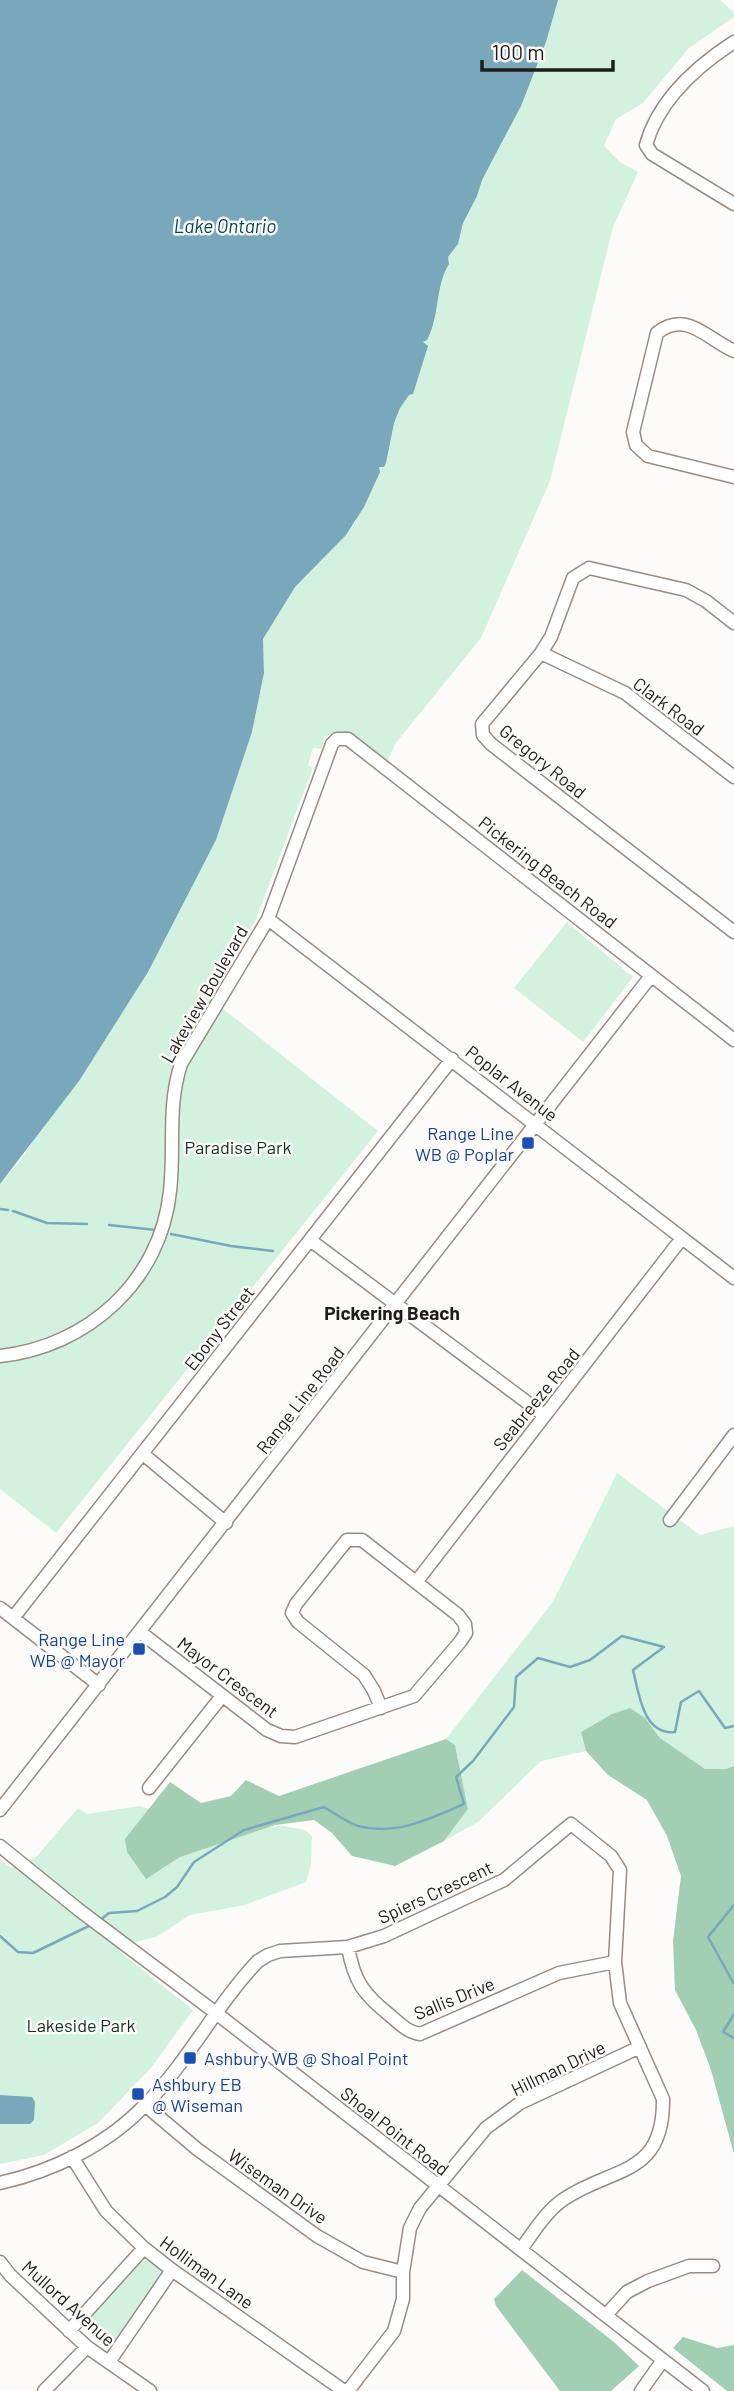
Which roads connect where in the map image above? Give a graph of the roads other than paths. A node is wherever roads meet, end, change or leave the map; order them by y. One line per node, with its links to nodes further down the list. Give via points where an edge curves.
1 (734, 42): 2 (street, via 685,81 651,126 646,145 652,154)
2 (734, 204)
3 (734, 351): 4 (street, via 680,322 657,333 633,432 636,445 648,456)
4 (734, 477)
5 (734, 623): 6 (street, Gregory Road, via 686,590 589,568 573,578)
6 (541, 653): 8 (street, Clark Road, via 625,693); 10 (street, Gregory Road, via 482,724 483,735)
7 (337, 739): 9 (street, Lakeview Boulevard, via 329,750); 11 (street, Pickering Beach Road, via 348,739 395,774)
8 (734, 777)
9 (268, 919): 13 (street, Poplar Avenue); 19 (street, Lakeview Boulevard, via 181,1064 172,1107 168,1209 145,1266 124,1296 78,1333 31,1352)
10 (734, 932)
11 (651, 976): 12 (street, Pickering Beach Road); 14 (street, Range Line Road)
12 (734, 1040)
13 (452, 1059): 14 (street, Poplar Avenue); 16 (street, Ebony Street)
14 (536, 1124): 15 (street, Poplar Avenue); 18 (street, Range Line Road)
15 (682, 1238): 17 (street, Poplar Avenue); 20 (street, Seabreeze Road)
16 (310, 1240): 18 (street); 22 (street, Ebony Street)
17 (734, 1278)
18 (396, 1304): 20 (street); 24 (street, Range Line Road)
19 (0, 1356)
20 (544, 1415): 25 (street, Seabreeze Road)
21 (734, 1435): 23 (street)
22 (142, 1454): 24 (street); 27 (street, Ebony Street)
23 (670, 1520)
24 (226, 1522): 28 (street, Range Line Road)
25 (416, 1581): 31 (street, Mayor Crescent, via 458,1615 466,1633 414,1696); 31 (street, Mayor Crescent, via 362,1540 348,1540 292,1613 364,1675)
26 (0, 1608): 27 (street)
27 (13, 1618): 29 (street)
28 (141, 1632): 29 (street, Range Line Road); 30 (street, Mayor Crescent)
29 (99, 1685): 33 (street, Range Line Road)
30 (222, 1696): 31 (street, Mayor Crescent, via 281,1736 295,1737); 32 (street)
31 (381, 1709)
32 (149, 1788)
33 (0, 1810)
34 (0, 1846): 37 (street, Shoal Point Road)
35 (348, 1947): 36 (street, Sallis Drive, via 360,1988 369,1999 410,2032 420,2034 559,1973); 36 (street, Spiers Crescent, via 384,1936 504,1880 572,1824 611,1856 620,1871); 37 (street, Spiers Crescent, via 268,1955 248,1972)
36 (614, 1962): 38 (street, Spiers Crescent, via 620,2003)
37 (216, 2013): 39 (street, Spiers Crescent); 42 (street, Shoal Point Road)
38 (640, 2047): 42 (street, Hillman Drive, via 520,2103 486,2128); 44 (street, Spiers Crescent, via 663,2099 659,2134 650,2150 637,2164 564,2199)
39 (145, 2105): 40 (street, Spiers Crescent, via 108,2136); 48 (street, Wiseman Drive, via 317,2236 363,2262)
40 (72, 2157): 41 (street, Spiers Crescent); 43 (street, Holliman Lane, via 106,2211)
41 (0, 2183)
42 (438, 2186): 44 (street, Shoal Point Road); 48 (street, Hillman Drive, via 410,2228)
43 (144, 2248): 47 (street, Holliman Lane); 50 (street)
44 (521, 2249): 49 (street, Shoal Point Road)
45 (0, 2262): 50 (street, Mullord Avenue)
46 (713, 2266): 49 (street, via 690,2266 648,2281 627,2292)
47 (172, 2270): 53 (street); 56 (street, Holliman Lane)
48 (403, 2272): 56 (street, Hillman Drive, via 403,2299 394,2331)
49 (606, 2315): 52 (street, Shoal Point Road)
50 (69, 2331): 51 (street, Mullord Avenue)
51 (87, 2347): 53 (street, Mullord Avenue); 54 (street)
52 (663, 2360): 57 (street); 58 (street, Shoal Point Road)
53 (109, 2362): 55 (street, Mullord Avenue)
54 (44, 2391)
55 (150, 2391)
56 (346, 2391)
57 (641, 2391)
58 (703, 2391)

